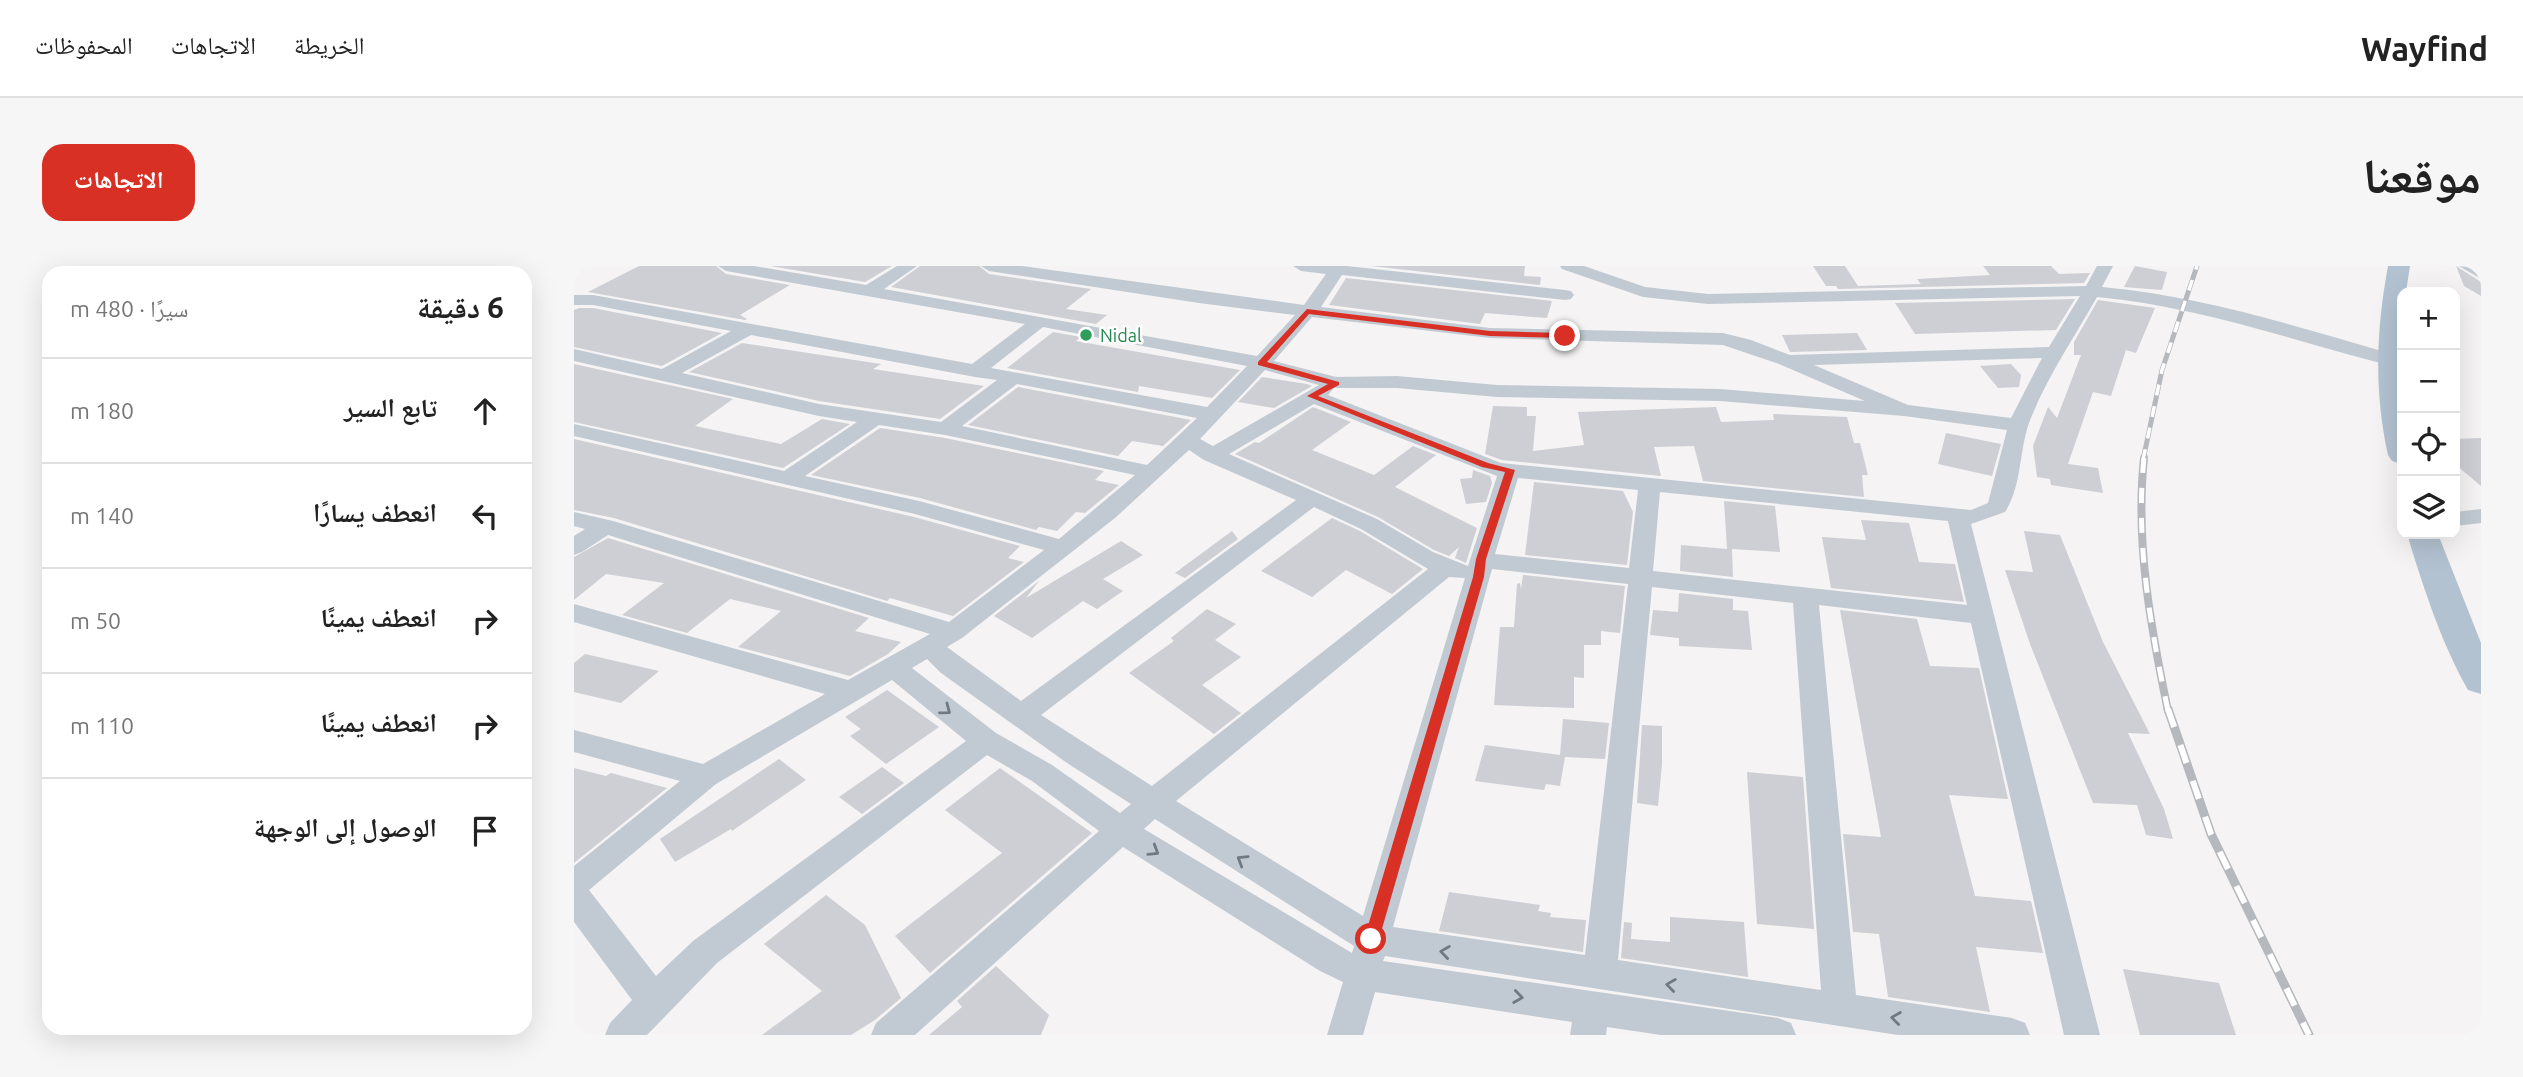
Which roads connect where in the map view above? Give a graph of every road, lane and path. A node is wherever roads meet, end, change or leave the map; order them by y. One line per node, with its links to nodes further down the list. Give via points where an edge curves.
1 (726, 266): 11 (street)
2 (909, 266): 11 (street)
3 (989, 266): 14 (street)
4 (1301, 266): 9 (street)
5 (1566, 266): 12 (street, via 1643,292 1708,299); 15 (street)
6 (2105, 266): 12 (street)
7 (2399, 266): 20 (main road, via 2389,315)
8 (2467, 266): 10 (street)
9 (1338, 268): 14 (street); 15 (street)
10 (2481, 274)
11 (867, 292): 16 (street)
12 (2092, 292): 18 (street); 20 (street, via 2184,305)
13 (574, 300): 17 (street)
14 (1307, 312): 15 (street, via 1490,333); 22 (street)
15 (1565, 316): 21 (street, via 1723,339)
16 (1041, 321): 22 (street); 23 (street)
17 (748, 329): 23 (street); 24 (street)
18 (2054, 352): 21 (street); 31 (street)
19 (574, 355): 24 (street)
20 (2388, 359): 32 (main road)
21 (1786, 360): 28 (street)
22 (1261, 363): 26 (street); 29 (street)
23 (975, 370): 25 (street)
24 (665, 375): 30 (street, via 819,410)
25 (1013, 378): 29 (street); 33 (street)
26 (1336, 383): 27 (street); 28 (street, via 1720,395)
27 (1311, 396): 36 (street); 37 (street, via 1485,465)
28 (1904, 410): 31 (street)
29 (1211, 414): 35 (street)
30 (876, 418): 33 (street); 39 (street)
31 (2018, 425): 42 (street, via 1997,507 1974,517)
32 (2397, 426)
33 (945, 429): 38 (street)
34 (574, 430): 39 (street)
35 (1187, 440): 36 (street); 38 (street)
36 (1212, 455): 41 (street)
37 (1510, 470): 40 (street); 51 (street)
38 (1151, 472): 49 (street)
39 (786, 479): 49 (street, via 919,508)
40 (1650, 484): 42 (street); 52 (street)
41 (1311, 499): 50 (street, via 1369,524); 60 (street)
42 (1958, 516): 55 (street)
43 (2481, 516): 44 (street)
44 (2460, 518)
45 (574, 519): 46 (street)
46 (605, 526): 48 (street); 56 (street)
47 (2424, 539): 58 (main road)
48 (574, 547)
49 (1062, 547): 56 (street)
50 (1445, 568): 51 (street); 64 (street)
51 (1480, 568): 52 (street); 67 (street)
52 (1640, 576): 53 (street); 70 (street)
53 (1805, 594): 55 (street); 71 (street)
54 (574, 613): 59 (street)
55 (1981, 615): 77 (street)
56 (944, 648): 57 (street); 60 (street)
57 (904, 678): 59 (street); 62 (street, one-way to 62)
58 (2481, 681)
59 (851, 691): 63 (street)
60 (1021, 716): 64 (street)
61 (574, 741): 63 (street)
62 (986, 741): 65 (street, via 1042,773); 69 (street, via 705,952)
63 (706, 776): 66 (street)
64 (1152, 803): 65 (street); 67 (street, one-way to 64)
65 (1122, 831): 68 (street, one-way to 68); 73 (street)
66 (576, 885): 69 (street)
67 (1371, 939): 68 (street); 70 (street, one-way to 67)
68 (1361, 974): 70 (street, one-way to 70); 74 (street)
69 (654, 1001): 72 (street)
70 (1593, 1006): 71 (street, one-way to 70); 75 (street)
71 (1840, 1010): 76 (street, one-way to 71)
72 (623, 1035)
73 (889, 1035)
74 (1345, 1035)
75 (1779, 1035)
76 (2012, 1035)
77 (2082, 1035)

